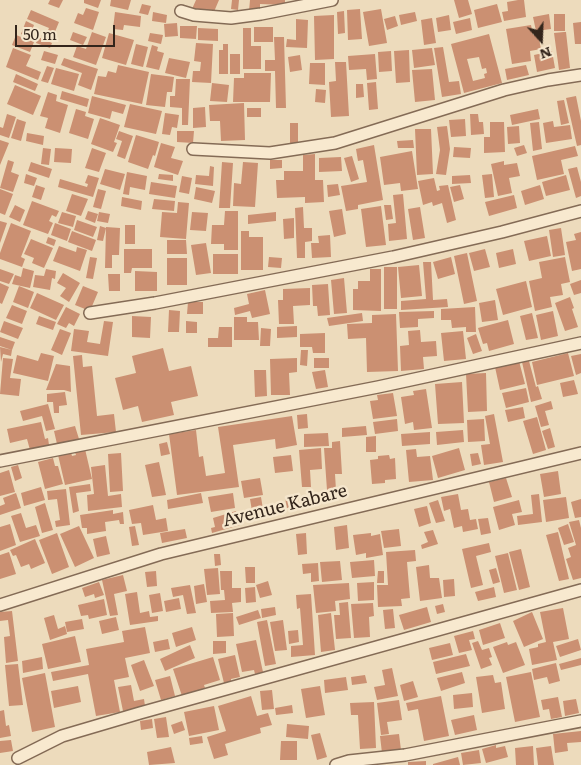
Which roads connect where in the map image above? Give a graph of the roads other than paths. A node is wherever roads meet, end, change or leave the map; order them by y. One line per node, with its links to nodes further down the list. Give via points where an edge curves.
1 (332, 0): 2 (street, via 231,18)
2 (181, 11)
3 (581, 75): 4 (street, via 504,90 335,143 270,153)
4 (193, 149)
5 (581, 211): 6 (street, via 401,255)
6 (90, 313)
7 (581, 343): 9 (street, via 378,387)
8 (581, 453): 11 (street, Avenue Kabare, via 161,554)
9 (0, 461)
10 (581, 590): 13 (street, via 140,712 62,736)
11 (0, 605)
12 (581, 721): 14 (street, via 405,756)
13 (18, 758)
14 (336, 765)

